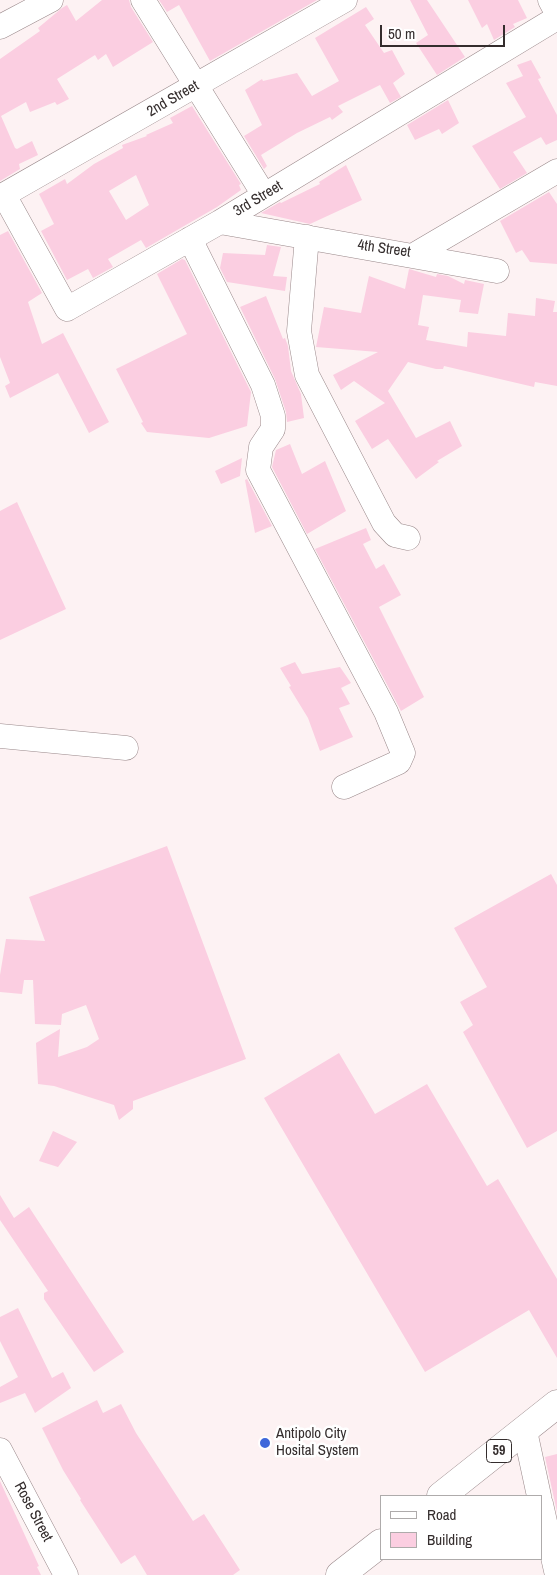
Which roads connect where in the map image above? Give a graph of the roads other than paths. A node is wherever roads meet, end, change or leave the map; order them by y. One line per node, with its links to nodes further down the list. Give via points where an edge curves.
1 (51, 0): 7 (street)
2 (143, 0): 8 (street)
3 (345, 0): 8 (street, 2nd Street)
4 (550, 0): 5 (street)
5 (557, 13)
6 (557, 18): 10 (street, 3rd Street)
7 (0, 27)
8 (195, 86): 10 (street); 11 (street, 2nd Street)
9 (557, 171): 15 (street, 4th Street)
10 (264, 195): 12 (street, 3rd Street)
11 (2, 196): 14 (street, 3rd Street, via 67,309)
12 (220, 222): 13 (street, 4th Street); 14 (street, 3rd Street)
13 (307, 237): 15 (street, 4th Street); 17 (street, via 299,330 307,375 384,523 395,535)
14 (190, 239): 20 (street, via 263,385 273,416 272,429 261,447 258,470 386,712 402,753 399,762)
15 (414, 255): 16 (street)
16 (497, 272)
17 (408, 538)
18 (0, 736): 19 (street)
19 (126, 748)
20 (344, 787)
21 (557, 1404): 22 (main road, 59)
22 (525, 1431): 24 (main road, 59); 25 (street)
23 (0, 1450): 28 (street, Rose Street)
24 (442, 1495)
25 (539, 1495)
26 (542, 1508): 30 (street)
27 (380, 1544): 29 (main road)
28 (66, 1575)
29 (340, 1575)
30 (557, 1575)

